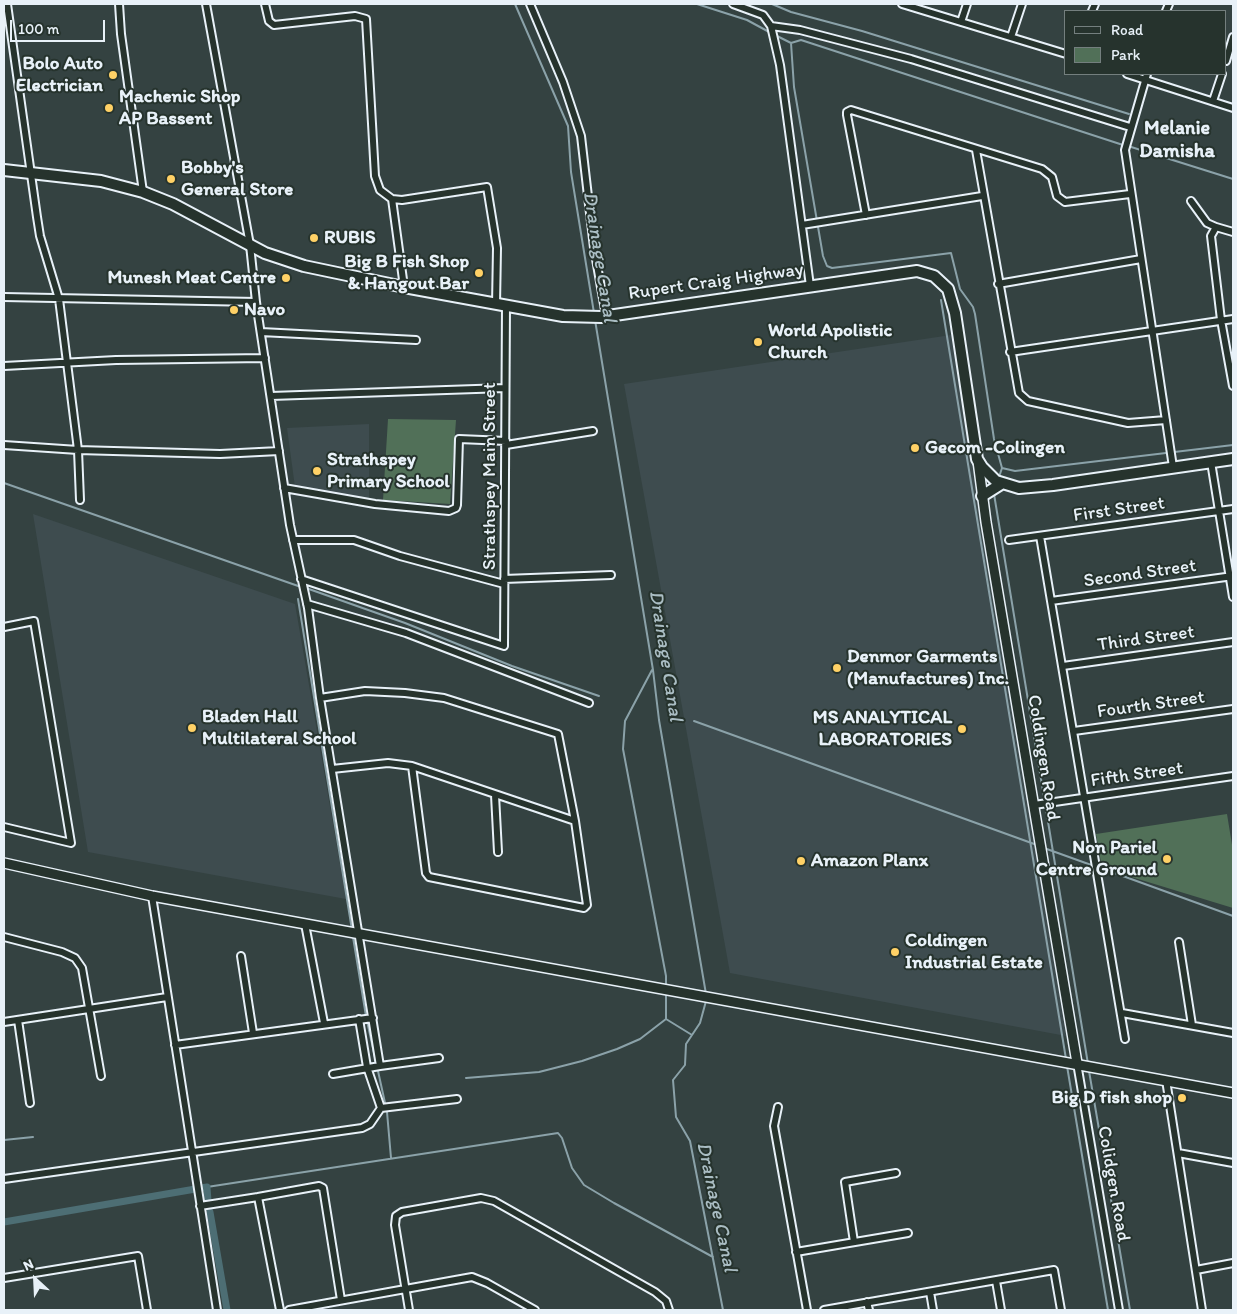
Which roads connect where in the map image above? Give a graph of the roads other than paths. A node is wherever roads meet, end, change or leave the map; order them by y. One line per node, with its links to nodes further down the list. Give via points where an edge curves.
1 (7, 4): 24 (street)
2 (119, 4): 25 (street)
3 (206, 4): 34 (street)
4 (266, 4): 28 (street, via 269,22 274,25 355,16 366,19 376,176 380,190)
5 (530, 4): 43 (street, via 563,82 581,136)
6 (733, 4): 11 (street, via 763,15)
7 (902, 4): 10 (street)
8 (966, 4): 10 (street)
9 (1022, 4): 12 (street)
10 (961, 22): 12 (street)
11 (771, 26): 21 (street, via 800,30 911,59); 31 (street, via 780,65)
12 (1011, 37): 14 (street)
13 (1233, 37): 15 (street)
14 (1064, 53)
15 (1227, 58)
16 (1133, 75): 18 (street)
17 (1222, 75): 19 (street)
18 (1146, 77): 19 (street); 21 (street)
19 (1213, 101): 20 (street)
20 (1233, 108)
21 (1130, 127): 26 (street, via 1125,150)
22 (976, 150): 26 (street, via 1048,173 1057,196 1064,202); 27 (street); 30 (street, via 851,110 848,112)
23 (4, 170): 24 (main road, Rupert Craig Highway)
24 (31, 172): 25 (main road, Rupert Craig Highway); 40 (street, via 40,236)
25 (143, 192): 34 (main road, Rupert Craig Highway, via 173,204)
26 (1130, 194): 35 (street)
27 (982, 196): 30 (street); 36 (street)
28 (392, 199): 38 (street); 42 (street, Strathspey Main Street, via 487,187 497,248)
29 (1191, 201): 32 (street, via 1207,223)
30 (866, 215): 31 (street)
31 (802, 225): 37 (street)
32 (1216, 227): 33 (street); 45 (street, via 1211,236)
33 (1233, 232)
34 (250, 245): 38 (main road, Rupert Craig Highway, via 304,266); 41 (street)
35 (1141, 259): 36 (street); 46 (street)
36 (998, 284): 49 (street)
37 (810, 286): 43 (main road, Rupert Craig Highway); 62 (main road, Rupert Craig Highway, via 917,271 942,282 948,289 955,313)
38 (404, 287): 42 (main road, Rupert Craig Highway)
39 (4, 297): 40 (street)
40 (59, 299): 41 (street); 51 (street)
41 (256, 302): 47 (street)
42 (501, 306): 43 (main road, Rupert Craig Highway, via 585,318); 54 (street, Strathspey Main Street)
43 (604, 316)
44 (1233, 319): 45 (street)
45 (1221, 320): 46 (street); 53 (street)
46 (1152, 330): 49 (street); 56 (street)
47 (261, 332): 48 (street); 50 (street)
48 (416, 340)
49 (1010, 352): 56 (street, via 1019,393 1028,401 1128,423)
50 (265, 358): 51 (street); 55 (street)
51 (66, 363): 52 (street); 60 (street)
52 (4, 366)
53 (1233, 386)
54 (505, 388): 55 (street); 58 (street, Strathspey Main Street)
55 (271, 396): 61 (street)
56 (1166, 420): 65 (street)
57 (593, 431): 58 (street)
58 (506, 443): 67 (street, via 459,439 457,505 449,511 376,504); 78 (street, Strathspey Main Street)
59 (4, 445): 60 (street)
60 (78, 450): 61 (street, via 220,454); 69 (street)
61 (279, 451): 67 (street)
62 (977, 459): 66 (main road); 68 (main road, Coldingen Road)
63 (1233, 459): 64 (main road)
64 (1211, 462): 65 (main road); 71 (street)
65 (1173, 467): 66 (main road, via 1053,485 1019,488)
66 (1001, 484): 68 (main road)
67 (284, 488): 73 (street)
68 (982, 496): 94 (main road, Coldingen Road)
69 (80, 500)
70 (1233, 509): 71 (street, First Street)
71 (1219, 511): 72 (street, First Street); 76 (street)
72 (1040, 536): 74 (street, First Street); 80 (street)
73 (293, 540): 77 (street); 78 (street, via 354,540 400,556)
74 (1009, 540)
75 (610, 576): 78 (street)
76 (1232, 576): 79 (street); 80 (street, Second Street)
77 (301, 579): 78 (street, Strathspey Main Street, via 504,646); 81 (street)
78 (504, 582)
79 (1233, 598)
80 (1052, 601): 84 (street)
81 (307, 604): 85 (street); 86 (street, via 406,633)
82 (4, 627): 96 (street, via 34,621 71,843)
83 (1233, 642): 84 (street, Third Street)
84 (1063, 666): 88 (street)
85 (320, 698): 90 (street); 95 (street, via 365,691 444,698 558,734)
86 (589, 703)
87 (1233, 709): 88 (street, Fourth Street)
88 (1074, 731): 93 (street)
89 (412, 766): 90 (street, via 388,764); 92 (street); 95 (street, via 429,877 584,908)
90 (332, 768): 101 (street)
91 (1233, 776): 93 (street, Fifth Street)
92 (495, 795): 95 (street); 97 (street)
93 (1085, 798): 94 (street, Fifth Street); 107 (street)
94 (1040, 804): 119 (main road, Coldingen Road)
95 (575, 821)
96 (4, 826)
97 (498, 852)
98 (4, 863): 99 (main road)
99 (152, 896): 100 (main road); 105 (street)
100 (305, 924): 101 (main road); 112 (street)
101 (360, 934): 108 (street); 119 (main road)
102 (4, 937): 106 (street, via 75,958 82,968)
103 (1179, 942): 113 (street)
104 (241, 956): 115 (street)
105 (167, 997): 106 (street); 117 (street)
106 (89, 1008): 110 (street); 123 (street)
107 (1122, 1013): 113 (street); 116 (street)
108 (373, 1018): 109 (street); 120 (street)
109 (359, 1019): 112 (street); 121 (street)
110 (18, 1020): 111 (street); 127 (street)
111 (4, 1022)
112 (324, 1023): 115 (street)
113 (1192, 1025): 114 (street)
114 (1233, 1033)
115 (253, 1034): 117 (street)
116 (1126, 1039)
117 (176, 1046): 130 (street)
118 (439, 1058): 120 (street)
119 (1077, 1063): 124 (main road); 161 (street, Colidgen Road)
120 (380, 1066): 121 (street)
121 (368, 1068): 122 (street); 129 (street)
122 (333, 1074)
123 (101, 1076)
124 (1166, 1080): 125 (main road); 131 (street)
125 (1233, 1093)
126 (457, 1099): 129 (street)
127 (30, 1103)
128 (778, 1107): 139 (street, via 774,1126)
129 (381, 1108): 130 (street, via 370,1124 362,1128)
130 (192, 1151): 134 (street); 136 (street)
131 (1178, 1153): 132 (street); 141 (street)
132 (1233, 1163)
133 (896, 1173): 138 (street, via 845,1182)
134 (4, 1179)
135 (258, 1197): 136 (street); 146 (street, via 319,1186 323,1188); 150 (street)
136 (200, 1206): 149 (street)
137 (908, 1233): 138 (street)
138 (854, 1242): 139 (street)
139 (796, 1252): 155 (street)
140 (1233, 1263): 141 (street)
141 (1196, 1270): 162 (street)
142 (4, 1278): 148 (street, via 138,1256)
143 (996, 1281): 145 (street); 159 (street); 160 (street, via 1054,1270)
144 (406, 1289): 146 (street); 152 (street); 153 (street, via 472,1278 488,1283); 154 (street, via 394,1225 396,1216 402,1212 481,1198 494,1201 655,1292 666,1301)
145 (930, 1292): 147 (street); 158 (street)
146 (341, 1300): 151 (street)
147 (868, 1302): 156 (street); 157 (street)
148 (147, 1310)
149 (217, 1310)
150 (280, 1310)
151 (288, 1310)
152 (410, 1310)
153 (535, 1310)
154 (669, 1310)
155 (807, 1310)
156 (824, 1310)
157 (869, 1310)
158 (934, 1310)
159 (1001, 1310)
160 (1061, 1310)
161 (1119, 1310)
162 (1202, 1310)

